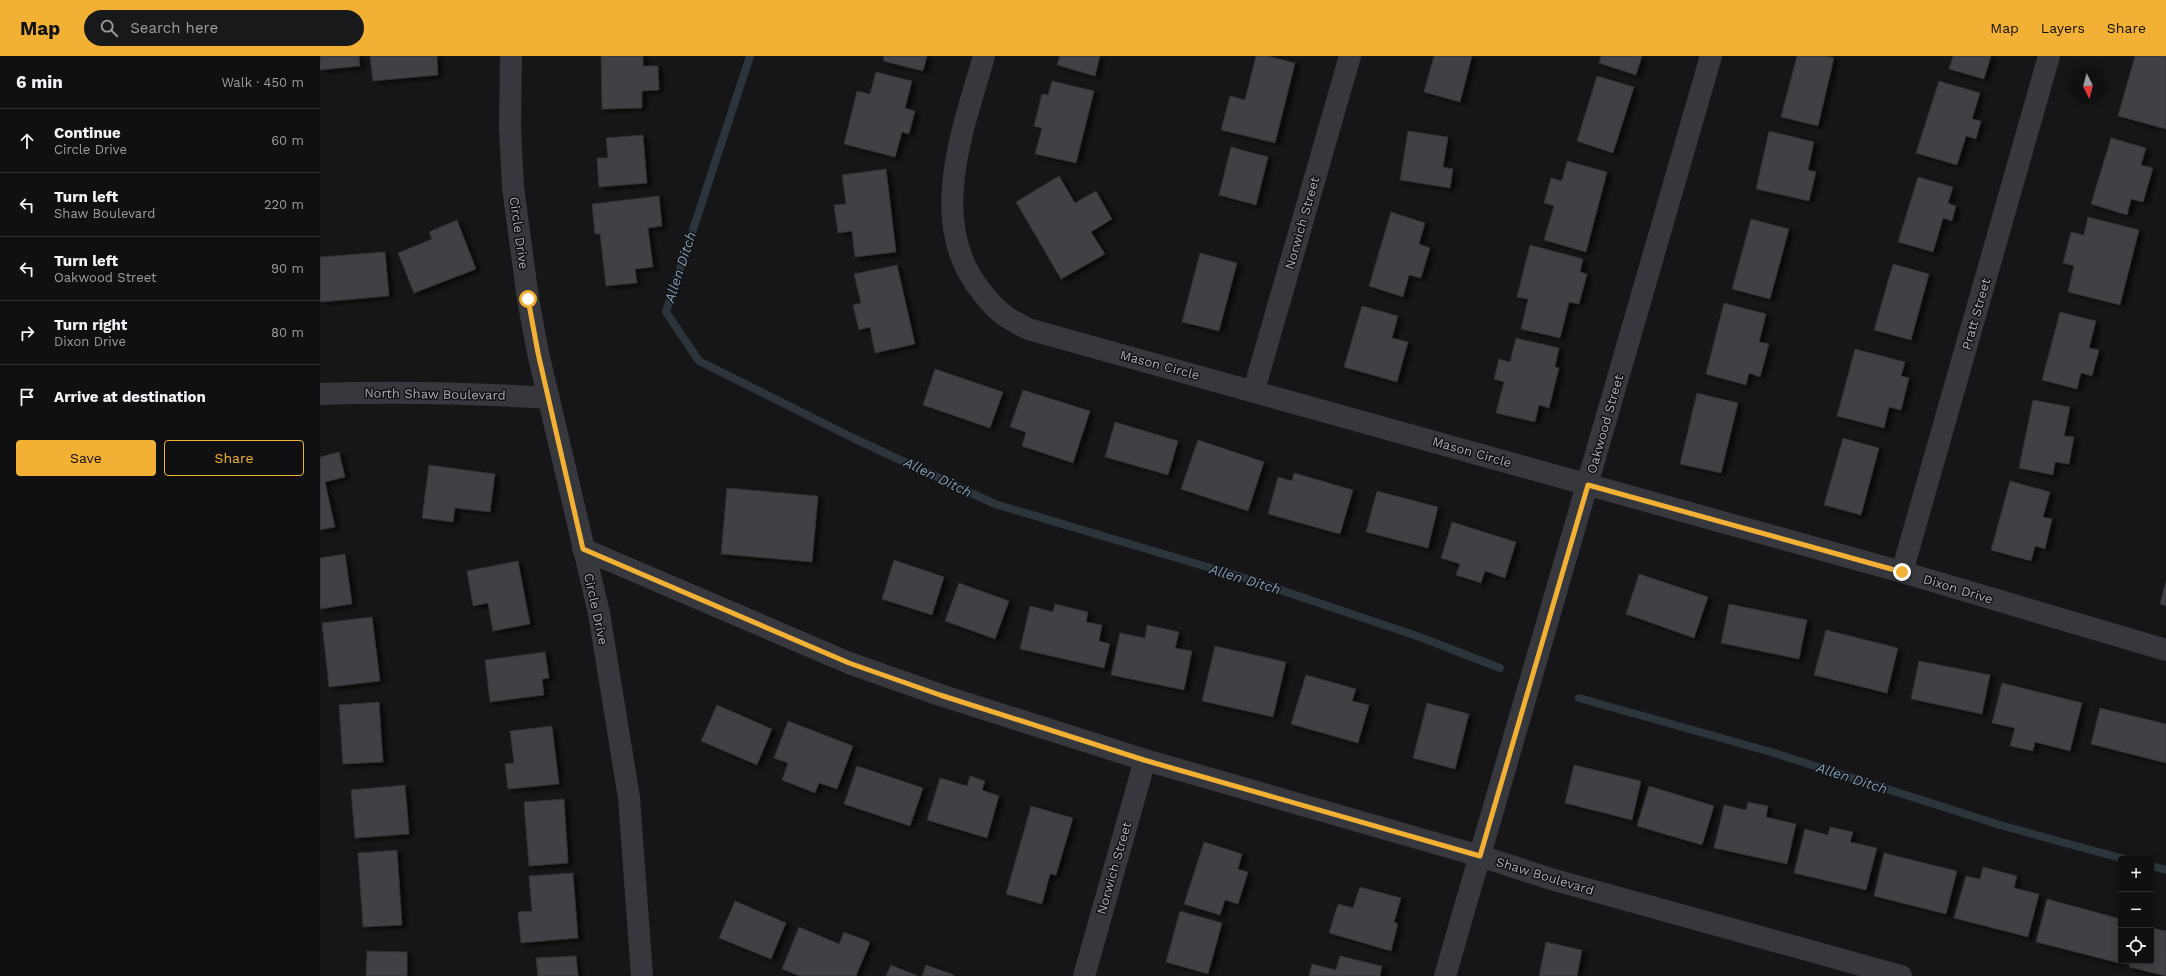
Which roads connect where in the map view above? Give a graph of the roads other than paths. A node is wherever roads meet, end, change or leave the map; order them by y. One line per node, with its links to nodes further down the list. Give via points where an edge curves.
1 (511, 56): 8 (street, Circle Drive, via 510,129 513,187 528,299)
2 (984, 56): 6 (street, Mason Circle, via 961,136 955,167 952,211 954,233 972,279 1004,315 1028,329)
3 (1350, 56): 6 (street, Norwich Street)
4 (1711, 56): 9 (street, Oakwood Street)
5 (2049, 56): 11 (street, Pratt Street)
6 (1254, 390): 9 (street, Mason Circle)
7 (320, 394): 8 (street, North Shaw Boulevard, via 383,391 455,392)
8 (549, 398): 10 (street, Circle Drive)
9 (1588, 485): 11 (street, Dixon Drive); 14 (street, Oakwood Street)
10 (583, 549): 13 (street, Shaw Boulevard, via 849,663); 16 (street, Circle Drive, via 599,613 629,798)
11 (1902, 572): 12 (street, Dixon Drive)
12 (2166, 650)
13 (1144, 760): 14 (street, Shaw Boulevard); 17 (street, Norwich Street)
14 (1480, 856): 15 (street, Shaw Boulevard); 18 (street, Oakwood Street)
15 (1849, 969): 19 (street, Shaw Boulevard)
16 (642, 976)
17 (1084, 976)
18 (1445, 976)
19 (1901, 976)

